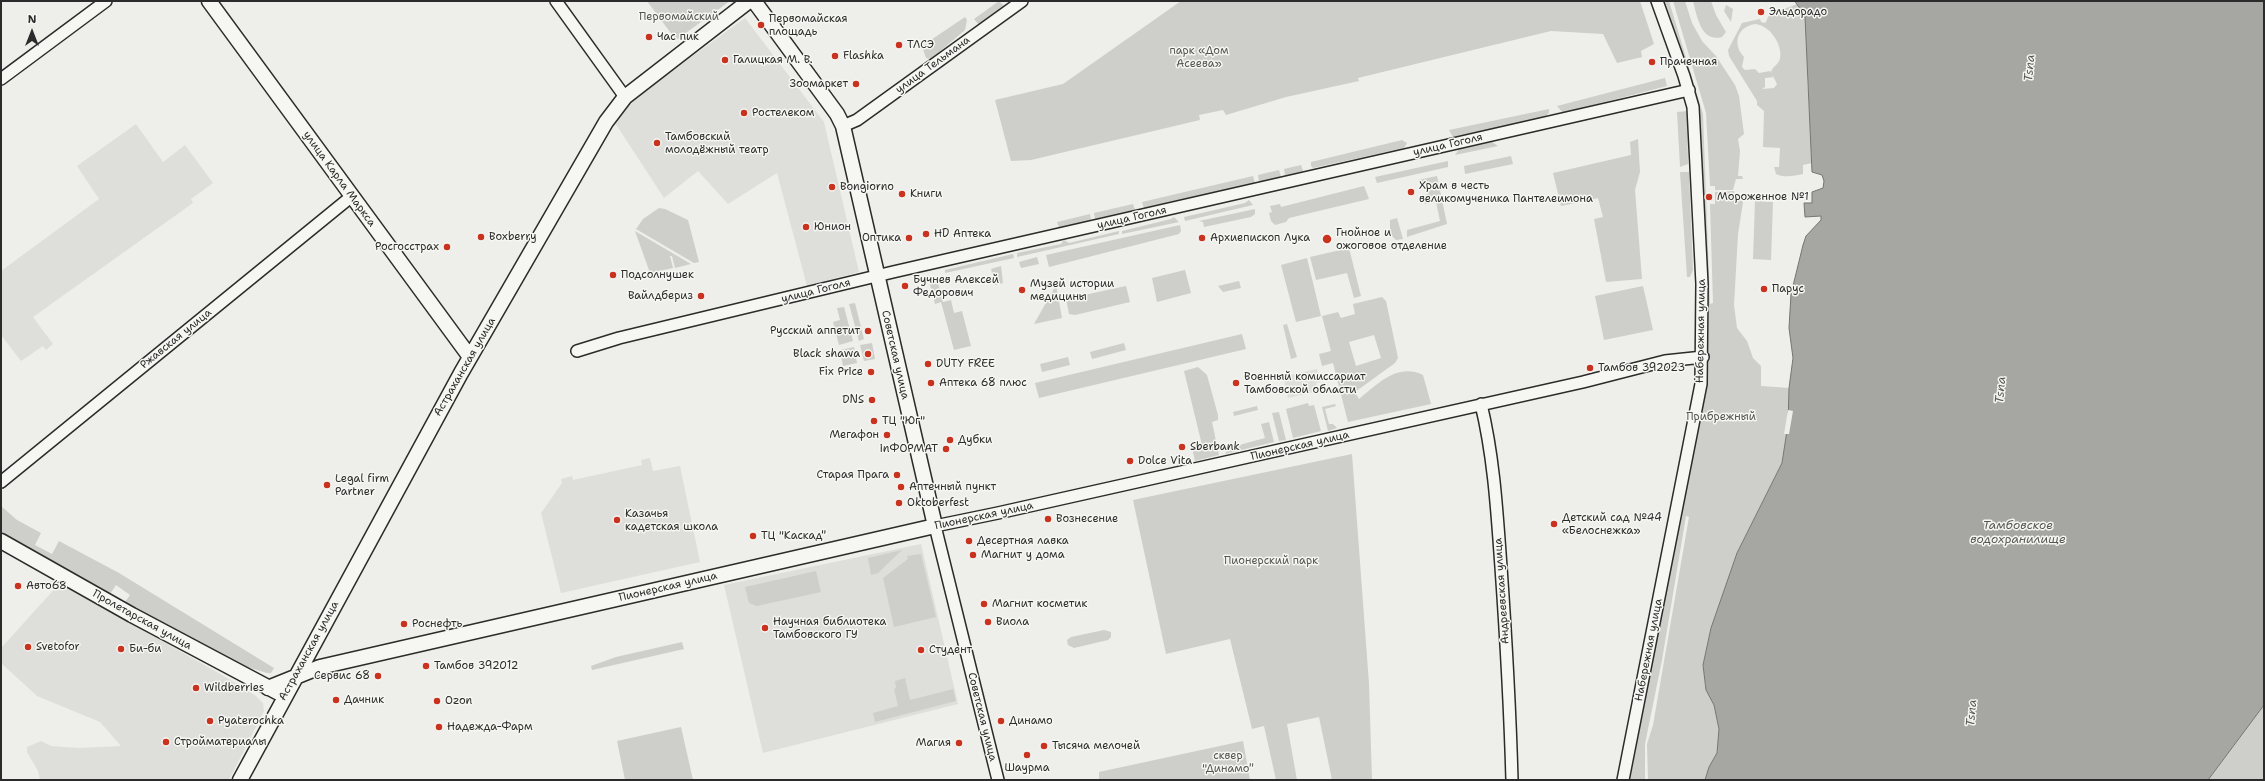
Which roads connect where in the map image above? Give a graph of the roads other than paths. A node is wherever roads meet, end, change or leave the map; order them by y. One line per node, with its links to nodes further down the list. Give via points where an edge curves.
1 (106, 1): 8 (street)
2 (209, 1): 12 (main road, улица Карла Маркса)
3 (556, 1): 10 (street)
4 (749, 1): 10 (main road, Астраханская улица)
5 (754, 1): 11 (main road, Советская улица, via 837,114)
6 (1022, 1): 11 (street, улица Тельмана, via 857,120)
7 (1657, 1): 9 (street, Набережная улица)
8 (1, 78)
9 (1689, 90): 13 (street, улица Гоголя); 15 (street, Набережная улица, via 1693,107 1698,172)
10 (625, 97): 16 (main road, Астраханская улица, via 601,129)
11 (843, 126): 13 (main road, Советская улица)
12 (352, 196): 16 (main road, улица Карла Маркса); 18 (street, Ржавская улица)
13 (877, 276): 14 (street, улица Гоголя, via 619,338); 19 (main road, Советская улица)
14 (577, 351)
15 (1703, 356): 17 (street, Пионерская улица, via 1666,361 1602,378); 27 (street, Набережная улица, via 1701,384)
16 (470, 357): 21 (main road, Астраханская улица)
17 (1481, 404): 19 (street, Пионерская улица, via 998,514); 26 (street, Андреевская улица, via 1490,442 1495,489)
18 (1, 482)
19 (934, 526): 21 (main road, Пионерская улица, via 320,667); 25 (street, Советская улица)
20 (1, 541): 22 (main road, Пролетарская улица)
21 (295, 676): 22 (main road, Пионерская улица); 23 (main road, Астраханская улица)
22 (268, 688): 23 (main road, Пролетарская улица)
23 (284, 696): 24 (main road, Астраханская улица)
24 (240, 780)
25 (998, 780)
26 (1512, 780)
27 (1623, 780)

